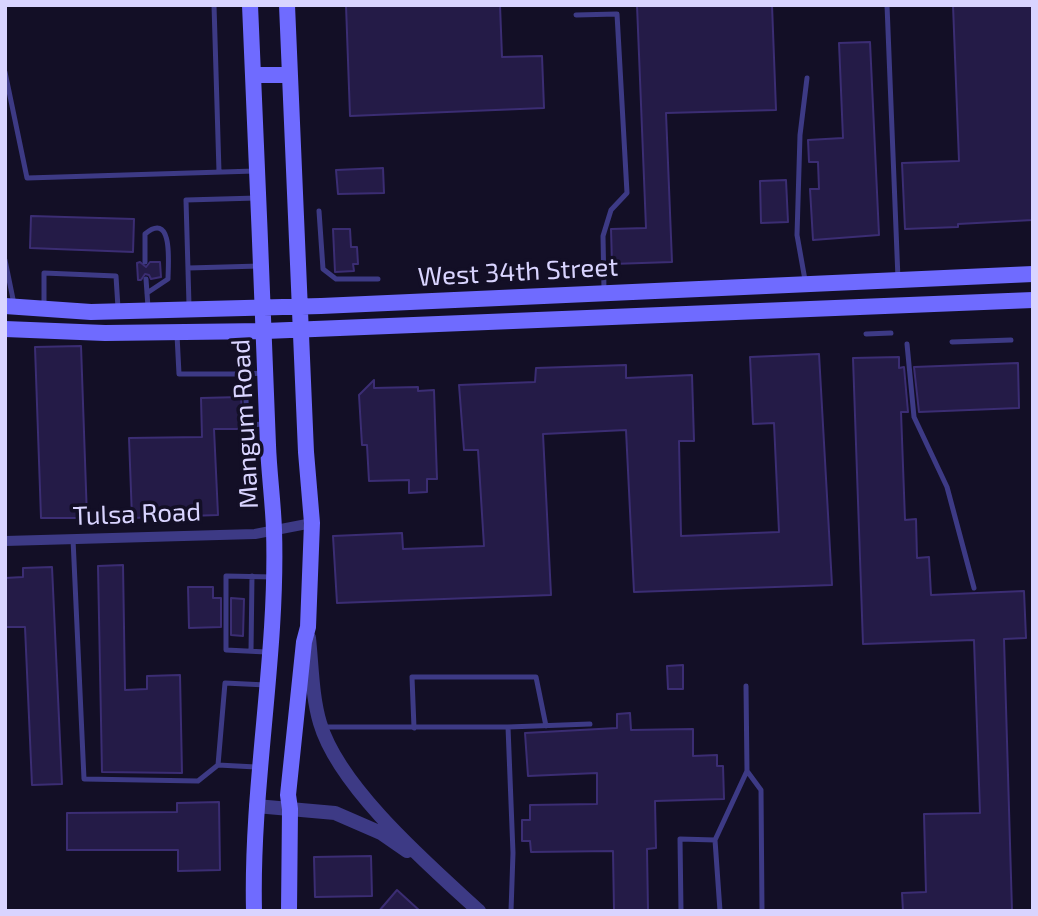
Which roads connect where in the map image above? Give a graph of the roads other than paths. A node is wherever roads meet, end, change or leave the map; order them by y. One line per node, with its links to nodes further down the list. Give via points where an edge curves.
1 (214, 5): 11 (lane)
2 (250, 5): 7 (main road, Mangum Road)
3 (287, 5): 8 (main road)
4 (887, 5): 21 (lane)
5 (576, 15): 24 (lane, via 617,14 627,193 611,209 603,236)
6 (5, 72): 11 (lane, via 27,178)
7 (253, 75): 8 (main road); 10 (main road, Mangum Road)
8 (290, 75): 27 (main road)
9 (807, 78): 22 (lane, via 797,235)
10 (258, 171): 11 (lane); 12 (main road, Mangum Road)
11 (219, 172)
12 (260, 198): 16 (main road, Mangum Road); 17 (lane, via 186,200)
13 (319, 211): 20 (lane, via 323,269 336,279)
14 (5, 260): 29 (lane)
15 (145, 262): 23 (lane, via 145,234 151,229 165,232 168,279)
16 (263, 266): 17 (lane); 28 (main road, Mangum Road)
17 (188, 268): 30 (lane)
18 (1033, 274): 21 (main road, West 34th Street)
19 (146, 279): 23 (lane)
20 (379, 279)
21 (898, 279): 22 (main road, West 34th Street); 26 (main road)
22 (806, 284): 24 (main road, West 34th Street)
23 (147, 293): 31 (lane)
24 (604, 293): 27 (main road, West 34th Street)
25 (1033, 300): 26 (main road, West 34th Street)
26 (898, 305): 34 (main road, West 34th Street)
27 (299, 306): 28 (main road, West 34th Street); 34 (main road)
28 (264, 307): 30 (main road, West 34th Street); 36 (main road, Mangum Road)
29 (23, 308): 32 (main road, West 34th Street); 32 (lane, via 44,273 116,276); 35 (main road)
30 (189, 309): 31 (main road, West 34th Street)
31 (149, 310): 32 (main road, West 34th Street)
32 (118, 311)
33 (5, 329): 35 (main road, West 34th Street)
34 (300, 330): 36 (main road, West 34th Street); 46 (main road)
35 (26, 331): 37 (main road, West 34th Street)
36 (265, 331): 37 (main road, West 34th Street); 43 (main road, Mangum Road)
37 (177, 332): 44 (lane, via 179,374)
38 (891, 333): 39 (lane)
39 (866, 334)
40 (1011, 340): 41 (lane)
41 (952, 342)
42 (907, 344): 52 (lane, via 914,417 947,487)
43 (266, 372): 44 (lane); 45 (main road, Mangum Road)
44 (245, 373): 45 (lane, via 247,425)
45 (267, 424): 47 (main road, Mangum Road)
46 (312, 523): 47 (street, Tulsa Road); 55 (main road)
47 (274, 530): 48 (street, Tulsa Road); 51 (main road, Mangum Road)
48 (74, 539): 49 (street, Tulsa Road); 65 (lane, via 84,779 198,781)
49 (5, 541)
50 (253, 576): 51 (lane); 54 (lane); 56 (lane, via 226,576 226,650)
51 (272, 577): 57 (main road, Mangum Road)
52 (974, 588)
53 (244, 615): 54 (lane)
54 (251, 615): 56 (lane)
55 (309, 626): 62 (street, via 314,699); 69 (main road, via 291,760)
56 (251, 651): 57 (lane)
57 (269, 652): 58 (main road, Mangum Road)
58 (266, 685): 65 (lane, via 225,683); 66 (main road, Mangum Road)
59 (746, 686): 67 (lane)
60 (590, 724): 61 (lane)
61 (546, 726): 63 (lane); 64 (lane, via 536,677 412,677)
62 (321, 727): 64 (lane); 71 (street, via 365,800)
63 (508, 727): 64 (lane); 75 (lane)
64 (414, 728)
65 (218, 765): 66 (lane)
66 (260, 767): 68 (main road, Mangum Road)
67 (747, 771): 70 (lane); 78 (lane, via 761,790)
68 (257, 806): 69 (street); 72 (main road, Mangum Road)
69 (290, 809): 71 (street, via 335,813 381,833); 73 (main road)
70 (715, 839): 76 (lane, via 680,839); 77 (lane)
71 (442, 877): 74 (street)
72 (254, 911)
73 (289, 911)
74 (479, 911)
75 (511, 911)
76 (681, 911)
77 (720, 911)
78 (762, 911)

